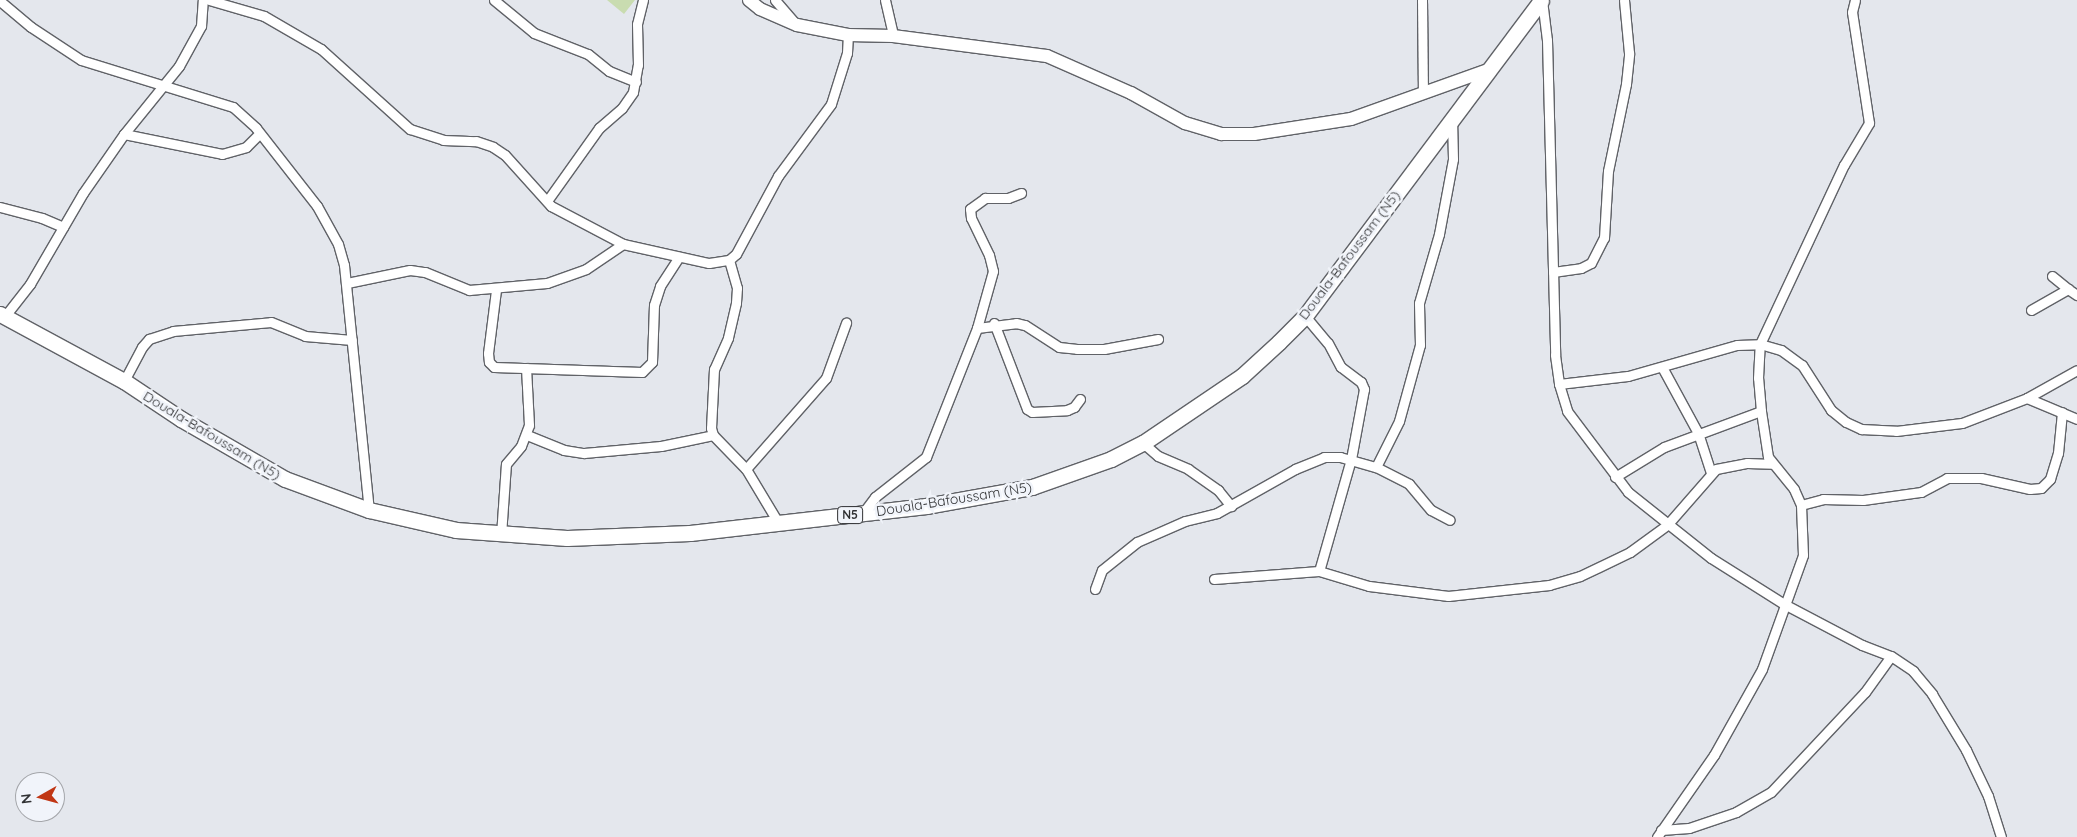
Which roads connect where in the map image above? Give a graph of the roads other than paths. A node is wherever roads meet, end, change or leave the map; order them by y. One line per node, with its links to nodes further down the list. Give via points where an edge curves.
1 (203, 0): 18 (street, via 201,26)
2 (209, 0): 24 (street, via 264,16 314,44 353,74 410,129 448,141 476,141 493,147 505,155)
3 (494, 0): 17 (street, via 534,33 588,54 609,71)
4 (643, 0): 17 (street, via 637,24)
5 (749, 0): 13 (street, via 760,9)
6 (776, 0): 13 (street)
7 (885, 0): 15 (street)
8 (1422, 0): 19 (street)
9 (1541, 0): 16 (highway, Douala-Bafoussam (N5) / N5); 30 (street, via 1548,59)
10 (1624, 0): 30 (street, via 1629,53 1625,93 1608,171 1604,238 1591,263 1581,268)
11 (1855, 0): 44 (street, via 1852,12 1869,123 1844,165)
12 (0, 1): 18 (street, via 31,27 81,60)
13 (797, 25): 14 (street)
14 (848, 35): 15 (street); 29 (street, via 847,53 831,104 778,176 736,254)
15 (893, 36): 19 (street, via 1047,56 1131,92 1184,123 1222,134 1327,125)
16 (1488, 70): 19 (street); 20 (highway, Douala-Bafoussam (N5) / N5)
17 (636, 82): 24 (street, via 628,101 599,128)
18 (163, 87): 21 (street); 22 (street, via 233,107)
19 (1423, 91)
20 (1452, 118): 38 (highway, Douala-Bafoussam (N5) / N5); 61 (street, via 1453,159 1439,234 1419,303 1420,345 1400,420)
21 (124, 134): 22 (street, via 222,154 246,147); 26 (street)
22 (259, 134): 32 (street, via 299,182 331,229 342,256)
23 (1021, 193): 41 (street, via 1008,198 985,198 970,209 993,272)
24 (547, 201): 27 (street, via 561,213)
25 (0, 207): 26 (street)
26 (63, 227): 37 (street, via 30,284)
27 (623, 244): 28 (street); 34 (street, via 571,277)
28 (678, 257): 29 (street, via 709,263); 46 (street, via 660,286 654,305 652,362 648,369 642,372)
29 (729, 260): 57 (street, via 737,288 736,303 728,338 714,370 710,415)
30 (1553, 272): 49 (street)
31 (2052, 276): 33 (street)
32 (347, 283): 34 (street, via 410,270 425,272 469,290); 43 (street)
33 (2068, 289): 35 (street); 36 (street)
34 (496, 290): 46 (street, via 489,362 500,368)
35 (2077, 295)
36 (2031, 310)
37 (2, 315): 48 (highway, Douala-Bafoussam (N5) / N5)
38 (1305, 316): 58 (highway, Douala-Bafoussam (N5) / N5, via 1242,376); 59 (street, via 1328,343 1342,367 1361,382 1364,389)
39 (846, 323): 62 (street, via 826,378)
40 (994, 324): 41 (street); 42 (street, via 1025,325 1059,347 1078,349 1104,349); 51 (street, via 1027,409 1032,412 1067,410)
41 (977, 328): 68 (street, via 926,457 875,497)
42 (1158, 339)
43 (352, 340): 48 (street, via 305,336 271,322 192,327 150,339 142,347); 67 (street)
44 (1760, 344): 45 (street, via 1737,344); 50 (street, via 1781,350 1802,365 1831,410 1861,429 1896,431 1953,425); 52 (street, via 1758,378)
45 (1662, 367): 49 (street, via 1628,376); 55 (street)
46 (526, 368): 56 (street)
47 (2077, 370): 50 (street)
48 (124, 381): 67 (highway, Douala-Bafoussam (N5) / N5, via 181,419 285,479)
49 (1559, 384): 64 (street, via 1567,411)
50 (2027, 398): 53 (street)
51 (1080, 399)
52 (1761, 411): 55 (street); 60 (street)
53 (2062, 412): 54 (street); 65 (street, via 2058,453 2050,479 2041,488 2030,489 1981,478 1948,478 1921,492 1863,500 1823,500)
54 (2077, 419)
55 (1698, 433): 63 (street); 64 (street, via 1664,447)
56 (527, 435): 57 (street, via 564,450 584,453 661,446); 72 (street, via 506,464)
57 (713, 435): 62 (street)
58 (1143, 443): 66 (street, via 1158,456 1188,469 1218,490); 68 (highway, Douala-Bafoussam (N5) / N5, via 1111,459 1032,488)
59 (1351, 459): 61 (street); 66 (street, via 1332,456 1315,460); 73 (street)
60 (1772, 464): 63 (street, via 1739,464); 65 (street, via 1794,489)
61 (1376, 467): 69 (street, via 1409,484 1431,510)
62 (746, 469): 70 (street)
63 (1711, 473): 71 (street)
64 (1615, 477): 71 (street)
65 (1800, 505): 76 (street, via 1803,555)
66 (1231, 506): 75 (street, via 1185,521 1138,542 1102,570)
67 (369, 510): 72 (highway, Douala-Bafoussam (N5) / N5, via 456,530)
68 (863, 514): 70 (highway, Douala-Bafoussam (N5) / N5)
69 (1450, 520)
70 (779, 524): 72 (highway, Douala-Bafoussam (N5) / N5, via 612,537)
71 (1667, 525): 73 (street, via 1609,564 1549,585 1448,596 1369,586); 76 (street, via 1711,558)
72 (501, 535)
73 (1319, 571): 74 (street)
74 (1214, 579)
75 (1095, 590)
76 (1784, 604): 77 (street, via 1862,645); 78 (street, via 1758,677 1714,755)
77 (1891, 656): 78 (street, via 1865,692 1771,792 1736,812 1689,828); 79 (street, via 1912,671 1940,706 1982,781)
78 (1659, 833)
79 (2002, 837)

